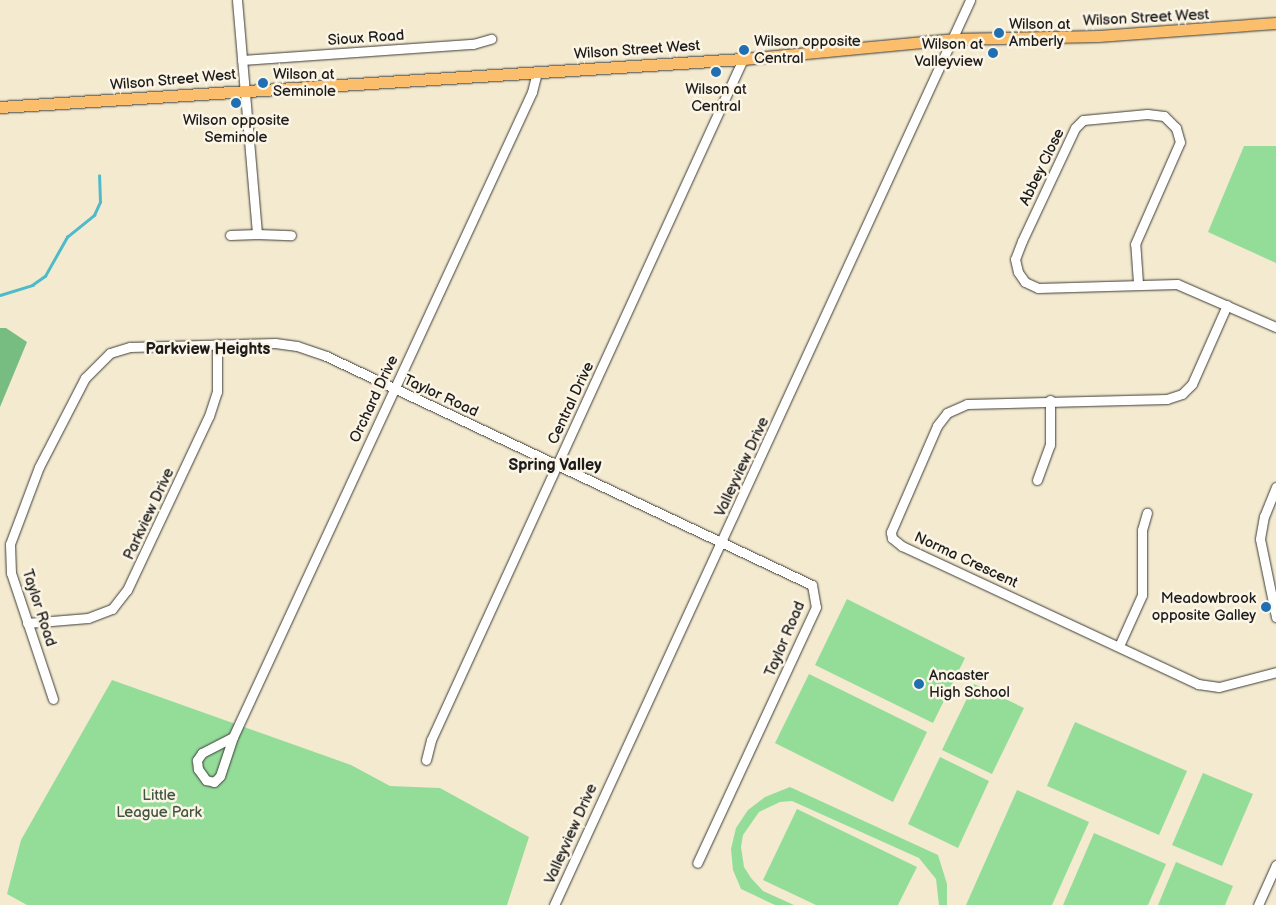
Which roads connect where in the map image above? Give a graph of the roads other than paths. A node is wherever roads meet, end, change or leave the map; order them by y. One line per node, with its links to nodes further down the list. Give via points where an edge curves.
1 (237, 0): 7 (street)
2 (970, 0): 5 (street, Valleyview Drive)
3 (1276, 23): 5 (main road, Wilson Street West, via 1098,36)
4 (491, 39): 7 (street, Sioux Road, via 473,44)
5 (953, 40): 6 (main road, Wilson Street West); 24 (street, Valleyview Drive)
6 (743, 59): 8 (main road, Wilson Street West); 20 (street, Central Drive)
7 (242, 60): 9 (street)
8 (537, 72): 9 (main road, Wilson Street West); 18 (street, Orchard Drive, via 532,92)
9 (246, 89): 10 (main road, Wilson Street West); 11 (street)
10 (0, 107)
11 (257, 234): 12 (street); 13 (street)
12 (230, 235)
13 (291, 235)
14 (1138, 283): 14 (street, Abbey Close, via 1038,288 1026,282 1018,272 1015,259 1022,241 1075,128 1084,120 1147,114 1164,116 1176,128 1180,142 1136,244); 15 (street, Abbey Close, via 1178,284)
15 (1227, 305): 16 (street, Abbey Close); 19 (street, Norma Crescent, via 1192,384 1182,394 1167,398)
16 (1276, 327)
17 (217, 344): 18 (street, Taylor Road, via 297,346 326,356); 26 (street, Parkview Drive, via 217,392 209,416 127,590 112,609 88,618); 26 (street, Taylor Road, via 130,347 110,353 85,378 39,467 10,544 11,573)
18 (394, 389): 20 (street, Taylor Road); 30 (street, Orchard Drive)
19 (1050, 400): 21 (street, via 1050,445); 27 (street, Norma Crescent, via 967,404 947,413 937,426 891,526 892,538 902,546)
20 (558, 465): 24 (street, Taylor Road); 31 (street, Central Drive, via 431,740)
21 (1038, 480)
22 (1276, 487): 25 (street, via 1264,516 1260,538)
23 (1147, 513): 27 (street, via 1142,530 1142,595)
24 (723, 540): 32 (street, Taylor Road, via 812,585 816,608); 34 (street, Valleyview Drive)
25 (1276, 617)
26 (27, 623): 29 (street, Taylor Road)
27 (1119, 646): 28 (street, Norma Crescent, via 1209,687)
28 (1276, 672)
29 (53, 699)
30 (233, 737): 30 (street, Orchard Drive, via 202,753 197,760 206,780 214,782 220,776)
31 (426, 760)
32 (697, 863)
33 (1276, 865): 35 (street)
34 (554, 905)
35 (1258, 905)

